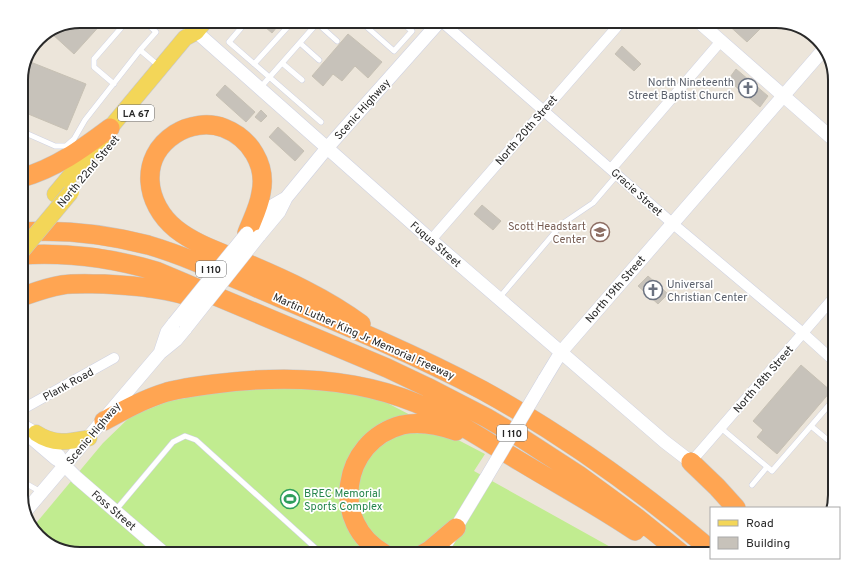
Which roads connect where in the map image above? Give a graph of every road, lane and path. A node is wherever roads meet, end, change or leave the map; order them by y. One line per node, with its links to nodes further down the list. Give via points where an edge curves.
1 (121, 28): 27 (lane, via 94,59 94,67)
2 (152, 28): 19 (lane, via 156,32)
3 (198, 28): 24 (main road, North 22nd Street / LA 67, via 185,38)
4 (200, 28): 43 (main road, North 22nd Street / LA 67, bridge, via 190,48)
5 (203, 28): 28 (street, Fuqua Street)
6 (241, 28): 23 (lane, via 229,42)
7 (287, 28): 23 (lane)
8 (313, 28): 18 (lane)
9 (324, 28): 16 (lane)
10 (368, 28): 11 (lane, via 394,51 412,31)
11 (408, 28)
12 (435, 28): 35 (street, Scenic Highway)
13 (449, 28): 30 (street, Gracie Street)
14 (616, 28): 30 (street, North 20th Street)
15 (706, 28): 17 (street)
16 (337, 40)
17 (722, 41): 29 (street); 36 (street)
18 (300, 43): 21 (lane); 22 (lane)
19 (140, 50): 24 (lane); 27 (lane)
20 (820, 53): 29 (street, North 19th Street)
21 (319, 60)
22 (282, 63): 25 (lane); 26 (lane)
23 (254, 64): 25 (lane)
24 (160, 67): 32 (main road, North 22nd Street / LA 67)
25 (269, 78): 28 (lane); 31 (lane)
26 (302, 80)
27 (114, 84): 33 (lane, via 85,120 74,139 66,146 55,146)
28 (260, 88): 35 (street, Fuqua Street)
29 (783, 96): 34 (street); 38 (street, North 19th Street)
30 (544, 110): 36 (street, Gracie Street); 42 (street, North 20th Street)
31 (321, 122)
32 (110, 128): 37 (highway, via 65,160); 39 (main road, North 22nd Street / LA 67)
33 (28, 134)
34 (828, 135)
35 (327, 148): 41 (street, Scenic Highway, via 286,198 272,206); 42 (street, Fuqua Street)
36 (614, 172): 38 (street, Gracie Street); 46 (lane, via 593,203 562,224)
37 (28, 175)
38 (672, 223): 48 (street, Gracie Street); 51 (street, North 19th Street)
39 (28, 227)
40 (28, 232): 50 (highway, Martin Luther King Jr Memorial Freeway / I 110, via 77,232 149,246 192,261)
41 (253, 235): 50 (highway, via 262,184 260,165 249,145 236,133 214,126 186,128 169,138 153,161 150,181 157,208 170,224 197,242 278,277 336,307); 52 (street, Scenic Highway, bridge, via 186,328); 52 (street, Scenic Highway, bridge, via 174,323 167,332)
42 (431, 240): 46 (street, Fuqua Street)
43 (28, 244)
44 (28, 255): 49 (highway, Martin Luther King Jr Memorial Freeway / I 110, via 80,255 140,266 170,276)
45 (28, 294): 49 (highway, via 64,284 136,286 165,290)
46 (499, 298): 51 (street, Fuqua Street)
47 (828, 304): 48 (street, North 18th Street)
48 (803, 333): 53 (street, Gracie Street); 59 (street, North 18th Street)
49 (325, 342): 80 (highway, Martin Luther King Jr Memorial Freeway / I 110, via 406,377 510,431 598,490)
50 (391, 346): 81 (highway, Martin Luther King Jr Memorial Freeway / I 110, via 482,390 561,437 643,495)
51 (561, 352): 64 (street, Fuqua Street); 73 (street, North 19th Street, bridge)
52 (160, 353): 57 (street, Scenic Highway)
53 (828, 356)
54 (114, 358): 55 (street, Plank Road)
55 (28, 406)
56 (828, 406): 58 (lane)
57 (104, 420): 61 (street, Scenic Highway); 63 (highway, via 142,401 180,389 249,380 319,380 369,388 415,403 460,425)
58 (811, 426): 62 (lane); 66 (lane, via 772,471)
59 (721, 428): 64 (street, North 18th Street); 66 (lane)
60 (28, 432): 61 (main road, via 54,442); 65 (street, via 55,460); 65 (street, via 60,455)
61 (89, 438): 65 (street, Scenic Highway)
62 (828, 440)
63 (520, 462): 76 (highway, via 449,428 405,425 380,435 365,448 357,460 348,494 350,509 357,527); 79 (highway, via 623,523)
64 (691, 462): 71 (highway)
65 (65, 466): 69 (street, Scenic Highway); 72 (street, Foss Street)
66 (767, 467): 68 (lane)
67 (28, 485): 69 (lane)
68 (752, 485)
69 (42, 493): 70 (street, Scenic Highway)
70 (30, 507)
71 (735, 507)
72 (115, 510): 74 (street, Foss Street); 75 (lane, via 172,442 185,436 196,440)
73 (456, 528): 77 (highway); 78 (street, North 19th Street)
74 (157, 547)
75 (314, 547)
76 (375, 547)
77 (434, 547)
78 (444, 547)
79 (656, 547)
80 (673, 547)
81 (707, 547)

